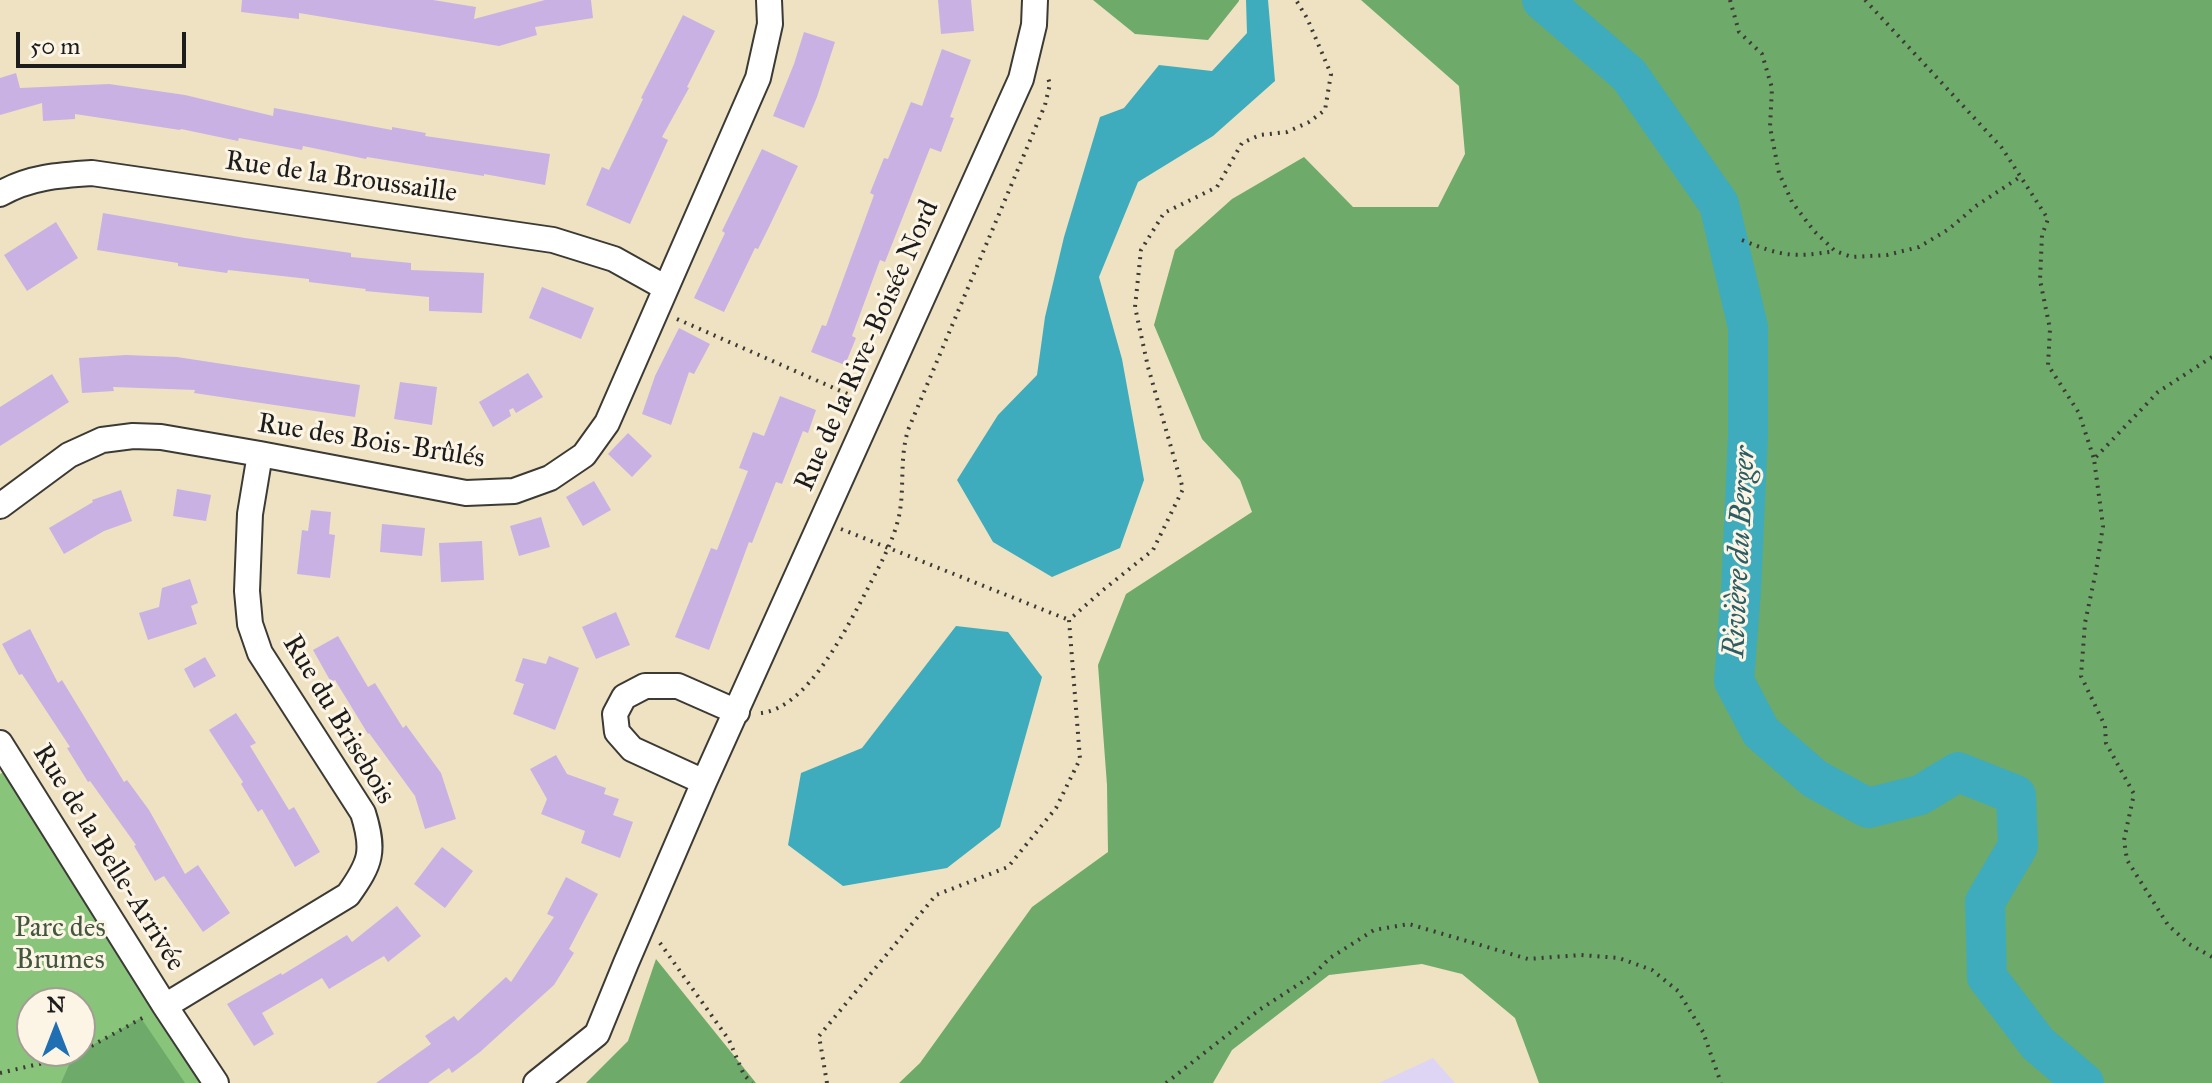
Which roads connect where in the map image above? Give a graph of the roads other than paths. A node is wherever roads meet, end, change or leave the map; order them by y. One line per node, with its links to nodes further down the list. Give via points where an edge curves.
1 (769, 0): 4 (street, Rue des Bois-Brûlés, via 770,24 758,78)
2 (1035, 0): 7 (street, Rue de la Rive-Boisée Nord, via 1021,79)
3 (0, 194): 4 (street, Rue de la Broussaille, via 48,176 92,173 553,240 614,259)
4 (662, 299): 5 (street, Rue des Bois-Brûlés, via 607,423 584,455 550,478 514,491 466,493)
5 (260, 454): 6 (street, Rue des Bois-Brûlés, via 161,437 102,440 69,455); 11 (street, Rue du Brisebois, via 250,514 250,624 260,653 363,813 370,859 348,895)
6 (0, 506)
7 (738, 710): 10 (street, Rue de la Rive-Boisée Nord); 10 (street, via 678,686 645,686 624,697 615,714 617,732 632,749)
8 (0, 743): 9 (street, Rue de la Belle-Arrivée)
9 (7, 770): 11 (street, Rue de la Belle-Arrivée)
10 (704, 782): 13 (street, Rue de la Rive-Boisée Nord, via 597,1034)
11 (165, 1006): 12 (street)
12 (216, 1083)
13 (536, 1083)

